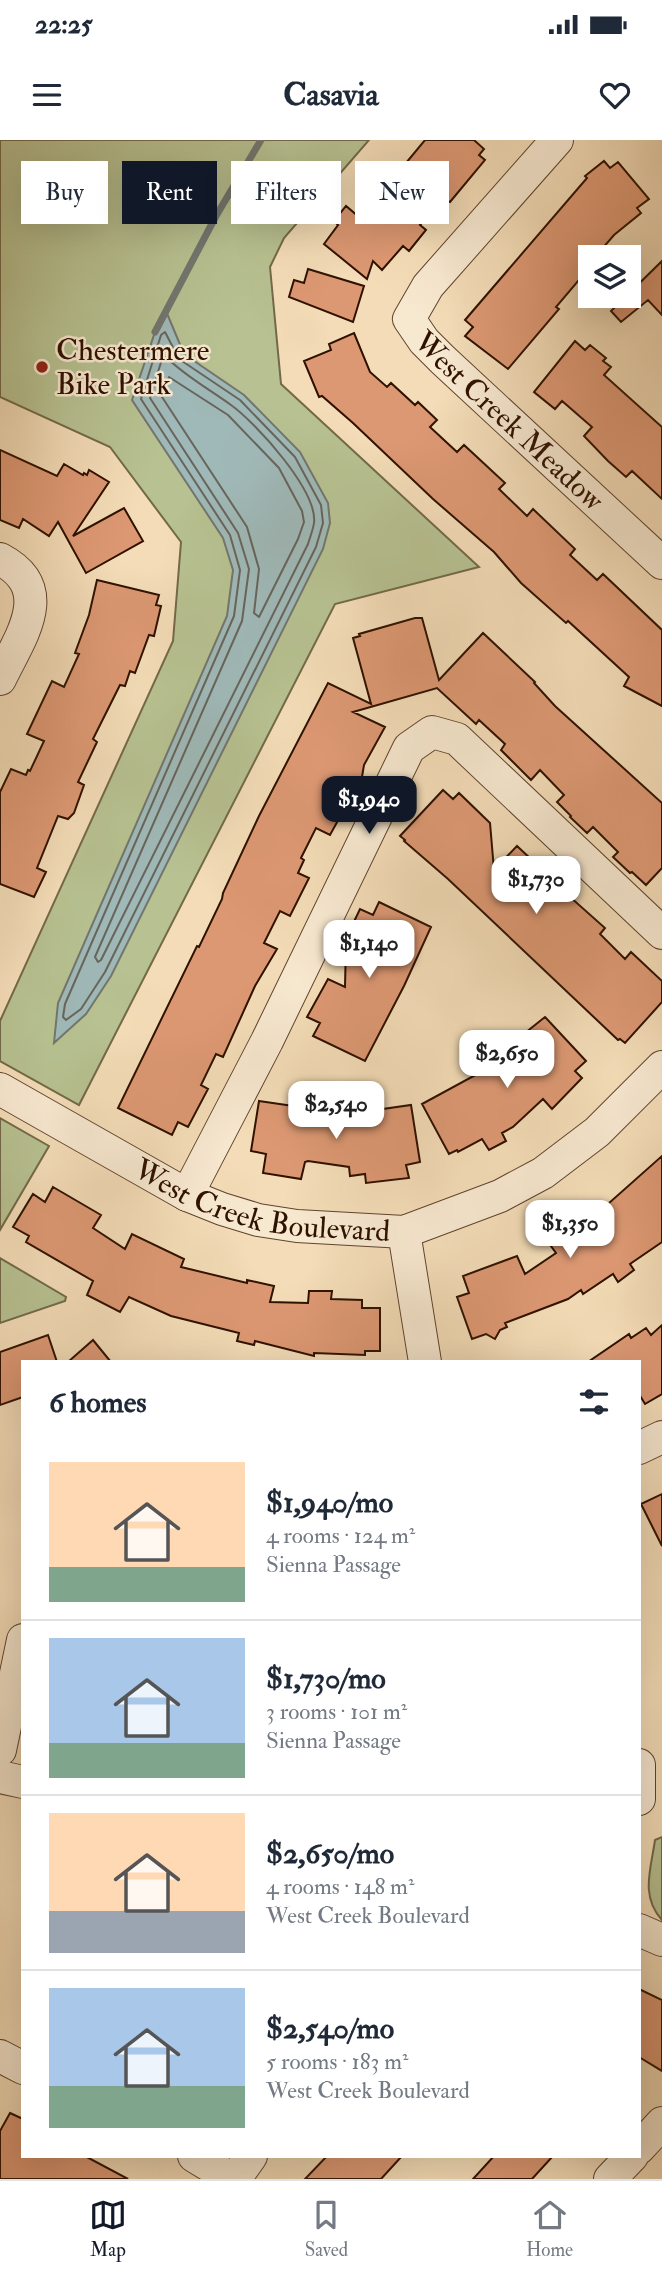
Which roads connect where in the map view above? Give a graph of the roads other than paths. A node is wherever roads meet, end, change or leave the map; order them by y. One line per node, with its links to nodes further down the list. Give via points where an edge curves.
1 (557, 140): 3 (street, West Creek Meadow, via 428,286 409,319 443,360)
2 (0, 559): 4 (street, via 25,579 31,604)
3 (662, 563)
4 (0, 679)
5 (662, 933): 8 (street, via 457,739 432,732 409,748 268,1041)
6 (662, 1067): 9 (street, West Creek Boulevard, via 597,1132 543,1173 500,1196)
7 (0, 1089): 8 (street, West Creek Boulevard)
8 (187, 1195): 9 (street, West Creek Boulevard, via 258,1220 339,1230)
9 (404, 1231): 10 (street)
10 (425, 1360)
11 (662, 1437): 12 (street)
12 (641, 1447)
13 (21, 1650): 14 (street)
14 (0, 1750)
15 (0, 1777): 16 (street)
16 (21, 1782)
17 (641, 1931): 18 (street)
18 (662, 1940)
19 (0, 2056): 20 (street)
20 (21, 2066)
21 (662, 2123): 22 (street)
22 (641, 2146)
23 (197, 2158): 26 (street)
24 (250, 2158): 26 (street)
25 (630, 2158): 27 (street)
26 (234, 2179)
27 (610, 2179)

